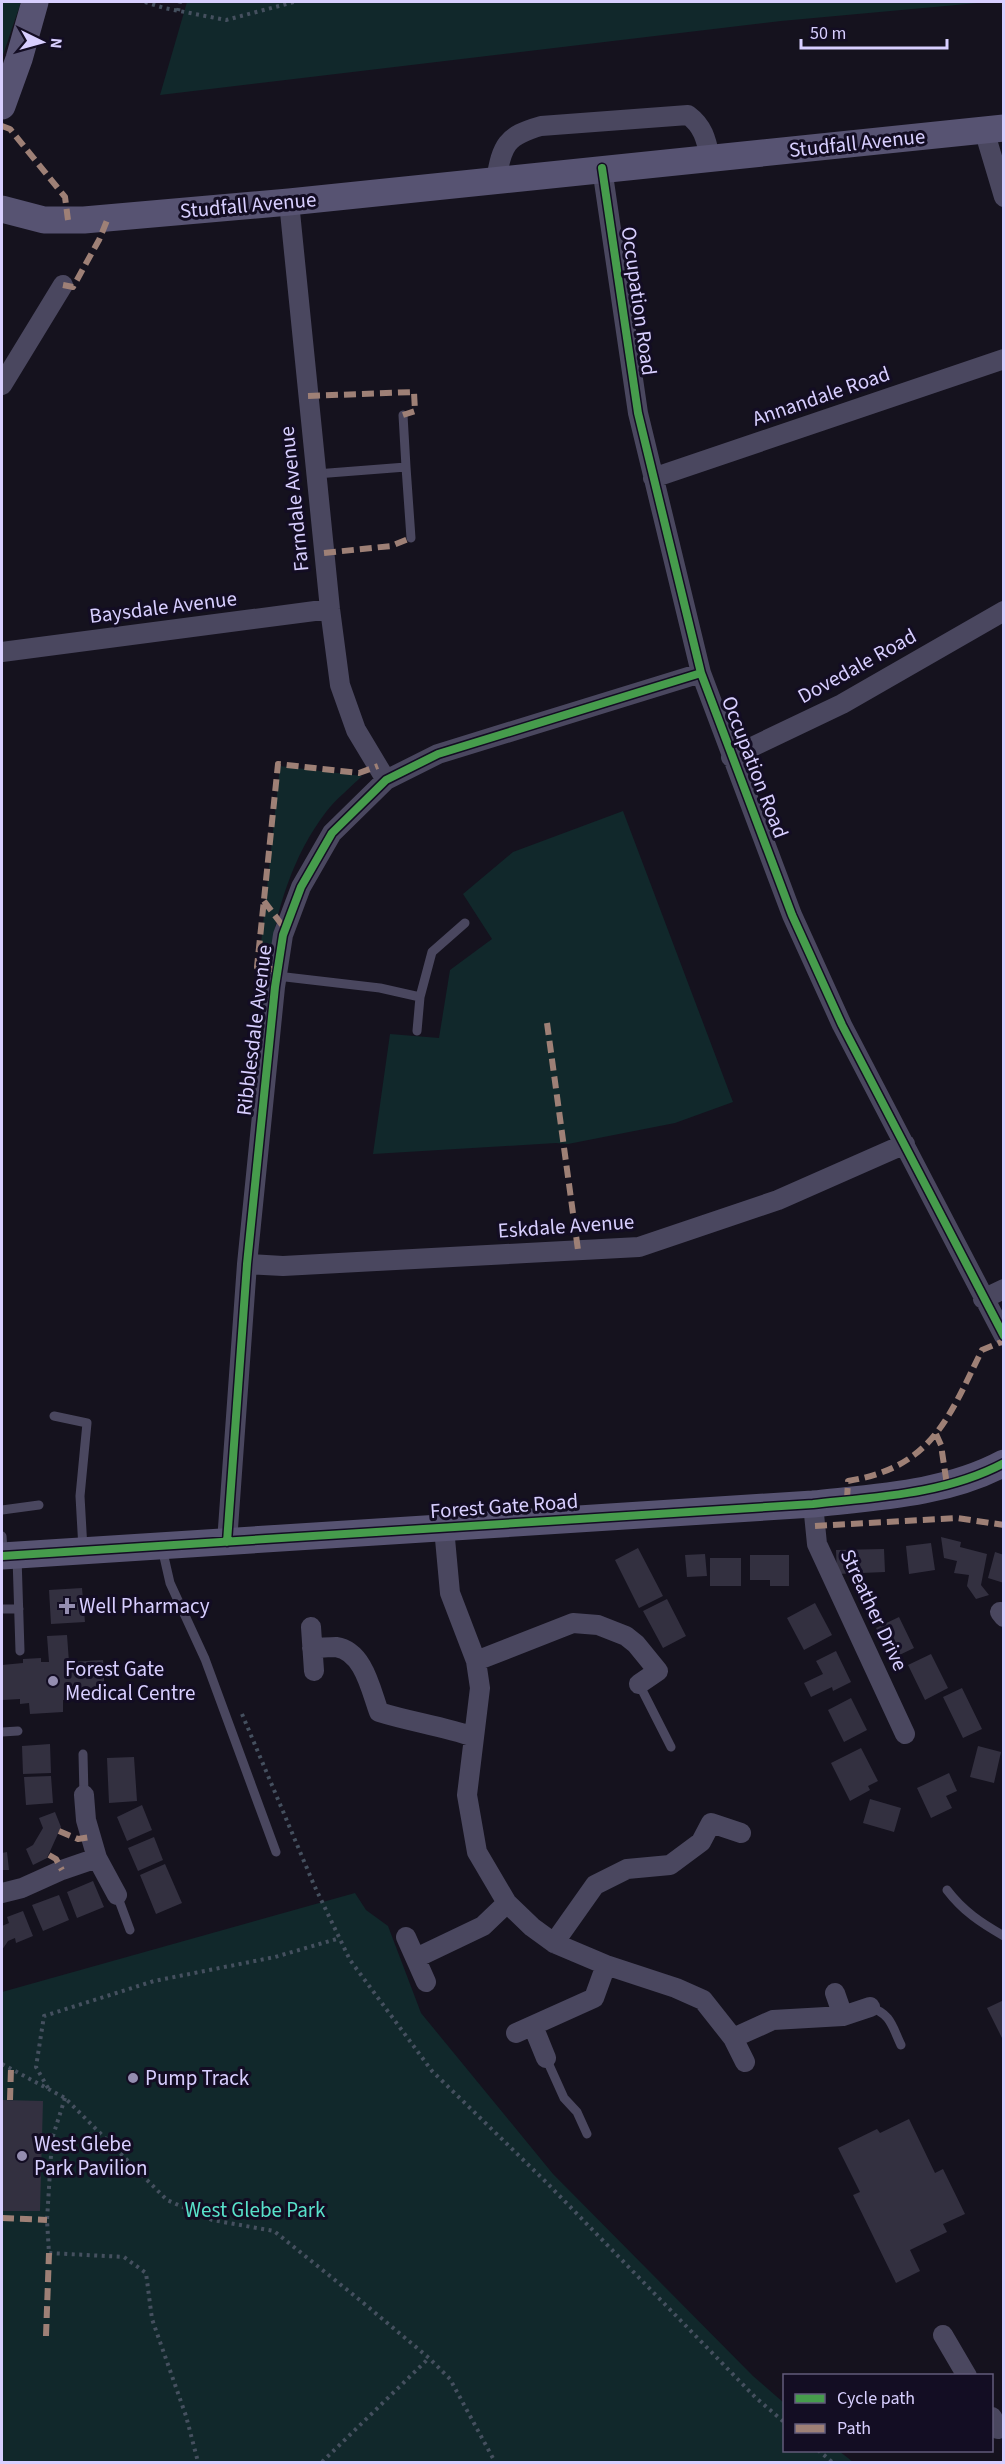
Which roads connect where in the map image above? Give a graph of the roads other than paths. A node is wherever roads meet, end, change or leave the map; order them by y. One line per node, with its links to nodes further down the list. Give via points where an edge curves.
1 (35, 2): 2 (street)
2 (2, 106)
3 (994, 129): 4 (street, Studfall Avenue); 7 (street)
4 (711, 157): 5 (street, Studfall Avenue); 6 (street, via 705,135 688,115 541,126 520,132 507,142)
5 (602, 168): 6 (street, Studfall Avenue); 16 (street, Occupation Road, via 638,413)
6 (496, 180): 8 (street, Studfall Avenue)
7 (1004, 197)
8 (289, 202): 9 (street, Studfall Avenue, via 84,220 44,220); 15 (street, Farndale Avenue)
9 (2, 209)
10 (63, 285): 12 (street)
11 (1004, 359): 16 (street, Annandale Road)
12 (2, 385)
13 (403, 415): 14 (lane)
14 (406, 467): 15 (lane); 17 (lane)
15 (316, 474): 18 (street, Farndale Avenue)
16 (653, 478): 21 (street, Occupation Road)
17 (411, 538)
18 (330, 609): 20 (street, Baysdale Avenue); 23 (street, Farndale Avenue, via 340,685 356,730)
19 (1004, 612): 22 (street, Dovedale Road, via 843,704)
20 (2, 652)
21 (701, 674): 22 (street, Occupation Road); 23 (street, Ribblesdale Avenue, via 438,754)
22 (731, 757): 28 (street, Occupation Road, via 792,915 842,1024)
23 (386, 780): 25 (street, Ribblesdale Avenue, via 332,833 301,887 283,935)
24 (465, 923): 26 (lane, via 432,952)
25 (277, 976): 26 (lane, via 380,988); 29 (street, Ribblesdale Avenue)
26 (420, 997): 27 (lane)
27 (417, 1031)
28 (905, 1144): 29 (street, Eskdale Avenue, via 778,1200 639,1247 283,1266); 31 (street, Occupation Road)
29 (248, 1264): 39 (street, Ribblesdale Avenue)
30 (1004, 1289): 31 (street)
31 (983, 1299): 32 (street, Occupation Road)
32 (1004, 1336)
33 (54, 1416): 42 (lane, via 87,1423 80,1496)
34 (1004, 1463): 35 (street, Forest Gate Road, via 950,1484 897,1495)
35 (813, 1504): 38 (street, Forest Gate Road); 53 (street, Streather Drive, via 817,1544)
36 (39, 1505): 37 (lane)
37 (2, 1510)
38 (444, 1528): 39 (street, Forest Gate Road); 48 (street, via 450,1593)
39 (227, 1542): 40 (street, Forest Gate Road)
40 (162, 1547): 42 (street, Forest Gate Road); 59 (lane, via 170,1583 206,1659)
41 (6, 1551): 42 (street, Forest Gate Road); 44 (lane)
42 (83, 1551)
43 (2, 1609): 44 (lane)
44 (19, 1609): 47 (lane)
45 (310, 1627): 46 (street)
46 (312, 1648): 49 (street); 54 (street, via 338,1647 353,1656 366,1675 379,1712)
47 (20, 1651)
48 (476, 1661): 50 (street, via 573,1623 598,1625 631,1640 658,1671); 54 (street, via 480,1688)
49 (314, 1671)
50 (639, 1684): 55 (lane)
51 (18, 1731): 52 (lane)
52 (2, 1732)
53 (905, 1734)
54 (474, 1737): 64 (street, via 467,1795 477,1852)
55 (671, 1747)
56 (83, 1754): 57 (lane)
57 (84, 1795): 60 (street, via 86,1820)
58 (741, 1833): 68 (street, via 711,1823 701,1842 670,1864 627,1869 595,1885)
59 (276, 1852)
60 (97, 1858): 62 (street); 63 (street)
61 (947, 1890): 66 (lane, via 960,1907)
62 (2, 1893)
63 (117, 1895): 65 (lane)
64 (507, 1903): 68 (street); 69 (street, via 483,1926)
65 (130, 1930)
66 (1004, 1936)
67 (406, 1937): 69 (street)
68 (554, 1943): 70 (street)
69 (416, 1958): 71 (street)
70 (606, 1965): 75 (street, via 703,2000); 77 (street, via 594,1998 524,2030)
71 (426, 1982)
72 (836, 1993): 74 (street)
73 (870, 2007): 74 (street); 76 (lane, via 888,2017)
74 (843, 2016): 75 (street, via 773,2020)
75 (733, 2038): 78 (street)
76 (901, 2045)
77 (546, 2058): 79 (lane, via 560,2092 577,2112)
78 (745, 2062)
79 (587, 2134)
80 (943, 2336): 81 (street)
81 (966, 2374)
82 (993, 2419): 83 (street, via 999,2429)
83 (1004, 2427)

